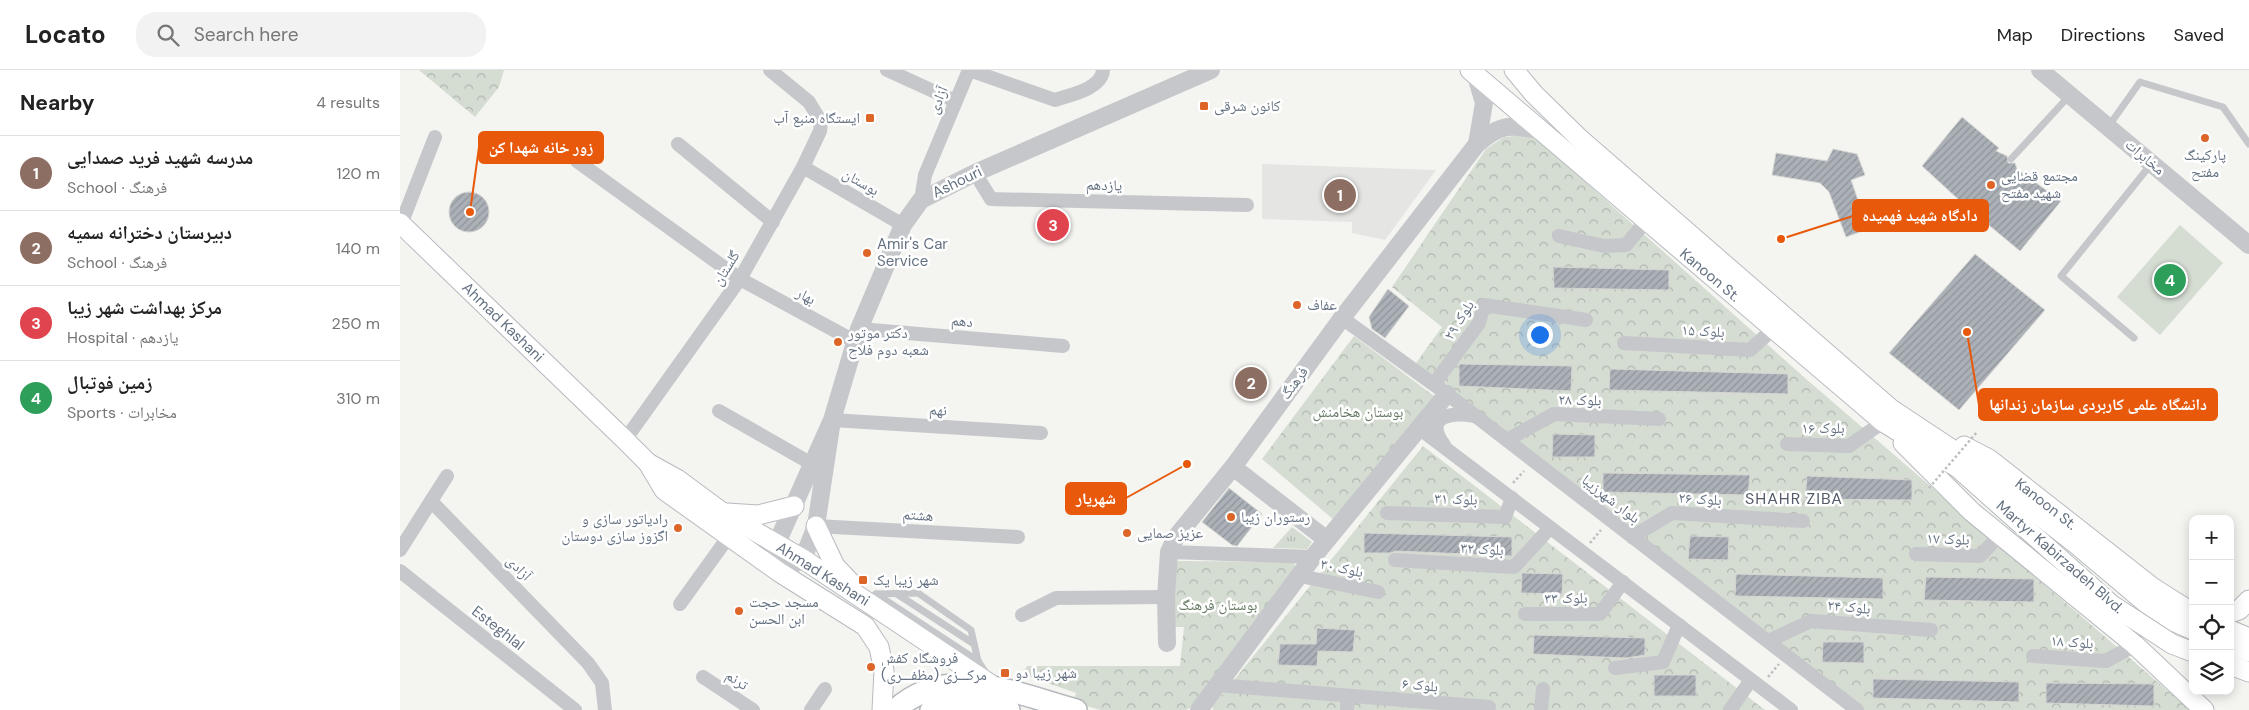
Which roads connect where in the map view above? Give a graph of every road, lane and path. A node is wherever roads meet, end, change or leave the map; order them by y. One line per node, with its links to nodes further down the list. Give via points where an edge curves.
1 (770, 70): 21 (street, گلستان, via 810,102 821,122)
2 (887, 70): 9 (street)
3 (1103, 70): 9 (street, آزادی, via 1095,84 1055,100 969,70)
4 (1211, 70): 22 (street, Ashouri)
5 (2040, 70): 8 (street, مخابرات)
6 (1518, 72): 16 (main road, Kanoon St., via 1534,94)
7 (1473, 73): 11 (main road, Kanoon St.); 14 (street, via 1484,103)
8 (2070, 95): 10 (street, مخابرات); 17 (lane)
9 (956, 101): 25 (street, آزادی, via 925,175)
10 (2108, 127): 15 (lane, via 2140,82 2222,108); 20 (street, مخابرات)
11 (1539, 130): 14 (street, فرهنگ, via 1512,125 1494,130); 19 (main road, Kanoon St.)
12 (435, 137): 29 (street)
13 (678, 144): 28 (street)
14 (1478, 144): 34 (street, فرهنگ)
15 (2249, 144)
16 (1591, 148): 19 (main road, via 1595,153 1592,162 1586,165); 23 (main road, Kanoon St.)
17 (2011, 159)
18 (577, 161): 33 (street, بهار)
19 (1578, 163): 24 (main road, Kanoon St.)
20 (2152, 163): 32 (street, مخابرات); 38 (lane, via 2061,276)
21 (803, 167): 28 (street, گلستان); 30 (street, بوستان)
22 (975, 173): 25 (street, Ashouri); 26 (street, یازدهم, via 991,199)
23 (1630, 181): 24 (main road, via 1624,179 1615,184); 43 (main road, Kanoon St.)
24 (1616, 195): 27 (main road, Kanoon St.)
25 (921, 200): 30 (street, Ashouri)
26 (1247, 205)
27 (1646, 221): 31 (street, via 1626,245 1604,246); 36 (main road, Kanoon St.)
28 (773, 222): 33 (street, گلستان)
29 (400, 224): 50 (main road, Ahmad Kashani)
30 (903, 225): 37 (street, Ashouri)
31 (1559, 236)
32 (2249, 245)
33 (740, 279): 37 (street, بهار); 50 (street, گلستان)
34 (1342, 318): 41 (street, بلوار شهرزیبا); 58 (street, فرهنگ)
35 (1586, 320): 41 (street, بلوک ۲۹, via 1484,305 1480,323)
36 (1773, 329): 39 (street, بلوک ۱۵, via 1750,350); 43 (main road, Kanoon St.)
37 (858, 336): 40 (street, دهم); 46 (street, Ashouri)
38 (2134, 338)
39 (1624, 343)
40 (1063, 346)
41 (1441, 389): 44 (street, بلوار شهرزیبا); 47 (street)
42 (719, 411): 56 (street)
43 (1887, 415): 52 (street, بلوک ۱۶, via 1850,446); 57 (main road, Kanoon St.); 70 (main road, via 1972,512); 93 (main road, Kanoon St., via 1989,459 2152,587)
44 (1476, 416): 51 (street, بلوار شهرزیبا); 53 (street, via 1453,413 1444,415 1438,422 1436,431)
45 (1659, 419): 51 (street, بلوک ۲۸, via 1554,414)
46 (832, 420): 49 (street, نهم); 56 (street); 68 (street)
47 (1420, 429): 53 (street); 74 (street)
48 (1977, 432): 60 (path, bridge)
49 (1041, 433)
50 (625, 440): 55 (main road, Ahmad Kashani)
51 (1507, 440): 54 (street, بلوار شهرزیبا)
52 (1787, 444)
53 (1448, 450): 61 (street)
54 (1534, 460): 61 (path); 66 (street, بلوار شهرزیبا)
55 (648, 463): 64 (main road, Ahmad Kashani, via 678,479); 71 (main road, Ahmad Kashani, via 664,490)
56 (812, 464): 63 (street)
57 (1963, 464): 98 (main road, Martyr Kabirzadeh Blvd., via 2076,544 2146,604); 107 (main road, Martyr Kabirzadeh Blvd., via 2112,605 2172,644)
58 (1233, 467): 74 (street); 77 (street, فرهنگ, via 1176,537)
59 (447, 476): 62 (street)
60 (1929, 488)
61 (1508, 496): 65 (street, بلوک ۳۱, via 1505,517); 69 (street)
62 (431, 500): 76 (street); 125 (street, آزادی, via 588,663 602,683)
63 (794, 506): 64 (main road, via 758,515); 75 (street)
64 (723, 513): 75 (main road, Ahmad Kashani)
65 (1387, 513)
66 (1609, 519): 73 (street, بلوار شهرزیبا); 78 (path)
67 (1803, 522): 73 (street, بلوک ۲۶, via 1672,513)
68 (816, 526): 72 (street, هشتم); 81 (street); 90 (main road, via 835,566)
69 (1550, 528): 78 (street); 82 (street, بلوک ۳۲, via 1514,567)
70 (2000, 535): 79 (street, بلوک ۱۷, via 1980,556); 105 (main road)
71 (729, 536): 84 (main road, Ahmad Kashani); 92 (street)
72 (1018, 537)
73 (1632, 537): 102 (street, بلوار شهرزیبا)
74 (1327, 540): 80 (street)
75 (776, 545): 81 (main road, Ahmad Kashani); 84 (street)
76 (400, 550)
77 (1169, 552): 80 (street); 89 (street, فرهنگ)
78 (1583, 553): 86 (street)
79 (1916, 554)
80 (1314, 557): 85 (street)
81 (803, 559): 84 (street); 90 (main road, Ahmad Kashani)
82 (1395, 560)
83 (400, 570): 124 (street, Esteghlal)
84 (779, 572): 128 (main road, Ahmad Kashani, via 865,626 879,647 884,671)
85 (1300, 576): 87 (street, بلوک ۳۰); 117 (street)
86 (1622, 582): 95 (street, بلوک ۳۳, via 1600,614); 97 (street)
87 (1378, 592)
88 (897, 594): 90 (lane); 104 (lane); 104 (lane, via 918,593 971,630)
89 (1166, 597): 96 (street, via 1056,598); 103 (street, فرهنگ)
90 (871, 598): 111 (lane); 118 (main road, Ahmad Kashani)
91 (2249, 600): 94 (main road)
92 (680, 604)
93 (2189, 610)
94 (2234, 612)
95 (1525, 614)
96 (1022, 615)
97 (1679, 625): 113 (street, via 1664,662); 116 (street)
98 (2189, 628)
99 (1931, 630): 102 (street, بلوک ۲۴, via 1811,620)
100 (2234, 632): 101 (main road)
101 (2249, 638)
102 (1768, 641): 109 (street, بلوار شهرزیبا)
103 (1167, 643)
104 (974, 644): 111 (lane)
105 (2135, 645): 110 (street, بلوک ۱۸, via 2106,661); 123 (main road)
106 (2234, 646): 108 (main road)
107 (2189, 650)
108 (2249, 652)
109 (1786, 656): 116 (path); 138 (street, بلوار شهرزیبا)
110 (2033, 656)
111 (978, 661): 118 (lane)
112 (2234, 666): 114 (main road)
113 (1615, 668)
114 (2249, 672)
115 (703, 677): 126 (street, ترنم)
116 (1755, 683): 136 (street); 137 (street)
117 (1218, 685): 121 (street, بلوک ۶); 133 (street)
118 (996, 688): 129 (main road, via 964,683 939,685 916,694); 132 (main road)
119 (825, 689): 127 (street)
120 (1543, 689): 135 (street)
121 (1348, 696): 122 (street, بلوک ۶); 134 (street)
122 (1489, 707)
123 (2197, 708)
124 (575, 710)
125 (605, 710)
126 (754, 710)
127 (811, 710)
128 (882, 710)
129 (895, 710)
130 (931, 710): 131 (main road, via 958,702 979,702)
131 (1009, 710)
132 (1076, 710)
133 (1199, 710)
134 (1347, 710)
135 (1540, 710)
136 (1730, 710)
137 (1791, 710)
138 (1856, 710)

